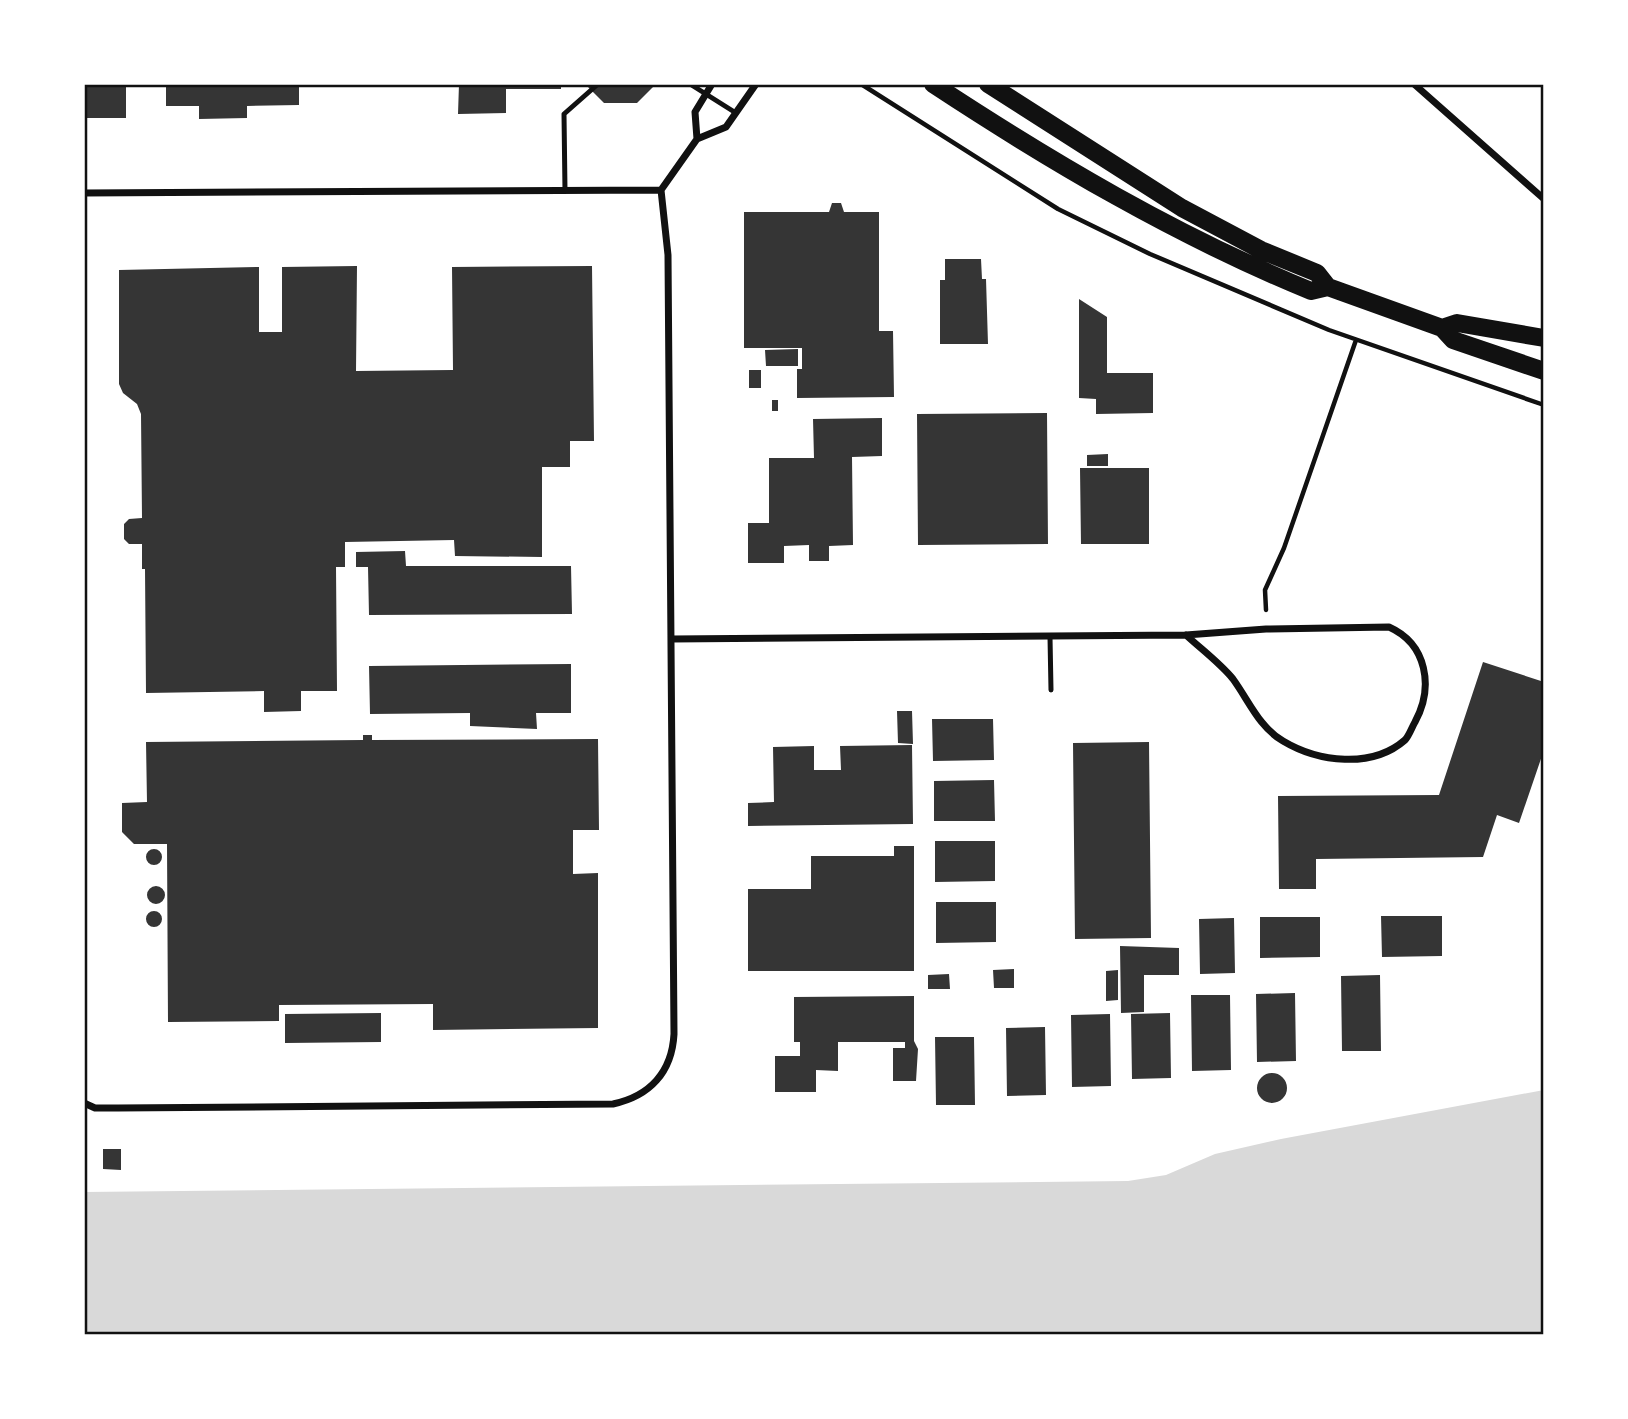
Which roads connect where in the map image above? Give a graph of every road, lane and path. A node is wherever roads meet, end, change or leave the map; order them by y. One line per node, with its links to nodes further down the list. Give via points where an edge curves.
1 (598, 84): 12 (lane, via 564,114)
2 (690, 84): 8 (lane)
3 (712, 84): 8 (street)
4 (756, 84): 9 (street)
5 (933, 84): 15 (main road, via 1170,226 1311,291)
6 (988, 84): 15 (main road, via 1182,208 1261,250 1317,273)
7 (1414, 84): 14 (street)
8 (706, 94): 9 (lane); 10 (street, via 695,112)
9 (736, 113): 10 (street, via 726,127)
10 (697, 139): 11 (street)
11 (661, 190): 12 (street); 23 (street, via 668,255)
12 (565, 192): 13 (street)
13 (84, 193)
14 (1544, 199)
15 (1328, 287): 16 (main road)
16 (1442, 328): 17 (main road, via 1457,323); 19 (main road, via 1453,340)
17 (1544, 338)
18 (1356, 340): 20 (path, via 1265,590)
19 (1544, 371)
20 (1266, 611)
21 (1186, 635): 21 (street, via 1389,627 1420,654 1427,677 1420,714 1406,740 1377,756 1341,760 1317,756 1282,741 1259,721 1232,678); 22 (street)
22 (1050, 637): 23 (street); 24 (lane)
23 (672, 639): 25 (street, via 673,1048 664,1072 646,1092 613,1104 95,1108)
24 (1051, 690)
25 (84, 1103)

